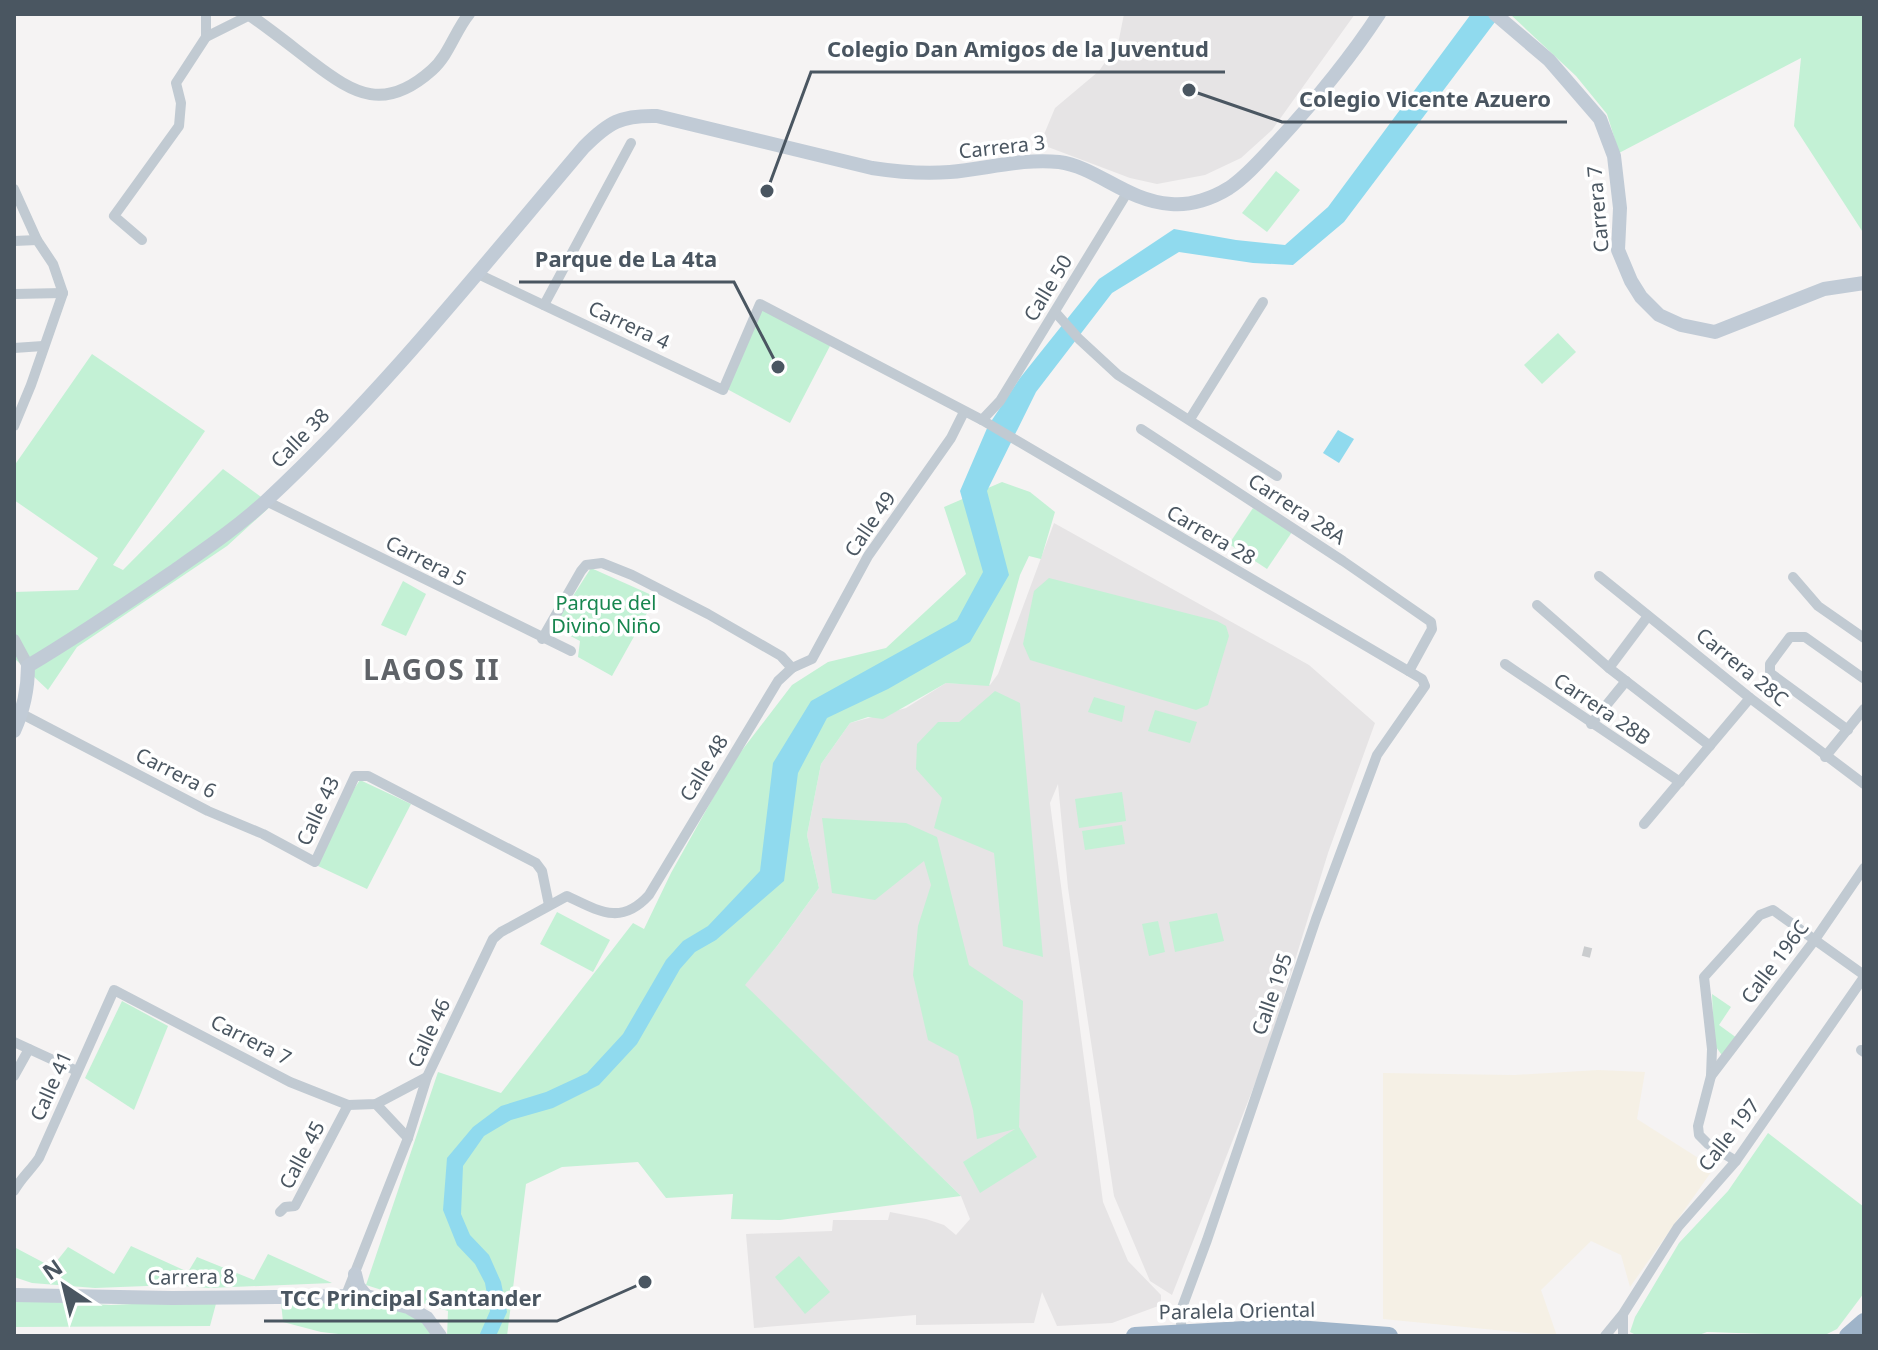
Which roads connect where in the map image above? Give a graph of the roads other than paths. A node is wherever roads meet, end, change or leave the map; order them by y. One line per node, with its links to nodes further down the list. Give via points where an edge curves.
1 (206, 14): 6 (street)
2 (249, 14): 3 (street, via 344,87 376,95 411,85 434,69); 6 (street)
3 (469, 14)
4 (1379, 14): 10 (main road, Carrera 3, via 1338,73 1228,188 1173,205)
5 (1495, 17): 15 (main road, Carrera 7, via 1558,71 1600,119 1614,156 1618,250 1641,297 1659,315 1715,332 1824,289)
6 (206, 37): 12 (street, via 176,83 179,126 114,216)
7 (597, 134): 10 (main road, Carrera 3, via 617,120 657,116 905,173 1068,164); 14 (main road, Calle 38)
8 (631, 143): 19 (street)
9 (14, 189): 11 (street)
10 (1127, 193): 20 (street, Calle 50)
11 (37, 240): 13 (street); 16 (street)
12 (142, 240)
13 (14, 241)
14 (476, 273): 19 (street, Carrera 4); 29 (main road, Calle 38, via 327,441)
15 (1864, 283)
16 (63, 293): 17 (street); 21 (street)
17 (14, 294)
18 (1263, 302): 24 (street)
19 (544, 305): 23 (street, Carrera 4, via 723,390 760,304)
20 (1060, 317): 24 (street, via 1118,375); 25 (street, Calle 50)
21 (43, 346): 22 (street); 26 (street)
22 (14, 348)
23 (964, 412): 25 (street); 38 (street, Calle 49, via 868,556)
24 (1190, 419): 28 (street)
25 (984, 422): 43 (street, Carrera 28)
26 (14, 426)
27 (1141, 429): 43 (street, Carrera 28A, via 1431,622)
28 (1277, 476)
29 (266, 501): 35 (street, Carrera 5); 40 (main road, Calle 38, via 138,596)
30 (1599, 576): 33 (street, Carrera 28C)
31 (1793, 577): 34 (street, via 1818,606)
32 (1537, 605): 42 (street)
33 (1648, 616): 42 (street); 47 (street, Carrera 28C)
34 (1862, 633)
35 (542, 639): 37 (street, Carrera 5); 41 (street, via 586,565 602,563 708,614 781,656)
36 (14, 640): 40 (street)
37 (571, 651)
38 (812, 659): 41 (street, Calle 48)
39 (1505, 664): 50 (street, Carrera 28B)
40 (28, 666): 49 (main road)
41 (792, 668): 61 (street, Calle 48, via 778,681)
42 (1609, 668): 46 (street)
43 (1409, 671): 45 (street, Carrera 28)
44 (1863, 678): 51 (street, via 1805,637 1790,637 1770,664 1770,673)
45 (1422, 679): 83 (street, Calle 195, via 1425,686 1377,755 1316,919 1180,1313)
46 (1626, 681): 50 (street); 53 (street)
47 (1750, 698): 53 (street); 54 (street, Carrera 28C)
48 (1864, 709): 51 (street)
49 (22, 714): 52 (main road); 58 (street, Carrera 6)
50 (1591, 724): 55 (street, Carrera 28B)
51 (1848, 730): 54 (street)
52 (14, 731)
53 (1710, 746): 55 (street)
54 (1825, 757): 56 (street, Carrera 28C)
55 (1680, 782): 57 (street)
56 (1864, 784)
57 (1644, 824)
58 (315, 862): 60 (street, Calle 43, via 355,776 368,776 536,863)
59 (1864, 868): 62 (street, Calle 196C)
60 (549, 905): 61 (street, Calle 46, via 567,896 602,912); 70 (street, Calle 46, via 493,939)
61 (638, 907)
62 (1814, 941): 63 (street); 69 (street, Calle 196C); 69 (street, Calle 196C, via 1773,910 1760,915 1704,977)
63 (1864, 976): 74 (street, Calle 197)
64 (114, 990): 67 (street, Calle 41); 72 (street, Carrera 7, via 290,1082)
65 (14, 1042): 66 (street)
66 (29, 1049): 67 (street); 68 (street)
67 (77, 1071): 75 (street, Calle 41, via 39,1158)
68 (14, 1076)
69 (1711, 1076): 74 (street, Calle 196C, via 1699,1135)
70 (427, 1077): 71 (street, Carrera 7); 73 (street, Calle 46)
71 (376, 1104): 72 (street, Carrera 7); 73 (street)
72 (348, 1105): 76 (street, Calle 45, via 295,1206)
73 (408, 1138): 77 (street, Calle 46)
74 (1736, 1161): 81 (street, Calle 197, via 1678,1227)
75 (14, 1191)
76 (280, 1212)
77 (355, 1274): 79 (street, Calle 46); 80 (main road)
78 (17, 1293): 79 (main road, Carrera 8, via 172,1298)
79 (346, 1295): 80 (main road, Carrera 8)
80 (366, 1296): 84 (main road, Carrera 8, via 418,1312)
81 (1623, 1314): 87 (street, Calle 197); 88 (street)
82 (1864, 1322): 89 (highway)
83 (1182, 1332): 85 (highway, Paralela Oriental); 86 (highway, Paralela Oriental, via 1283,1328)
84 (440, 1336)
85 (1135, 1336)
86 (1389, 1336)
87 (1605, 1336)
88 (1623, 1336)
89 (1848, 1336)

